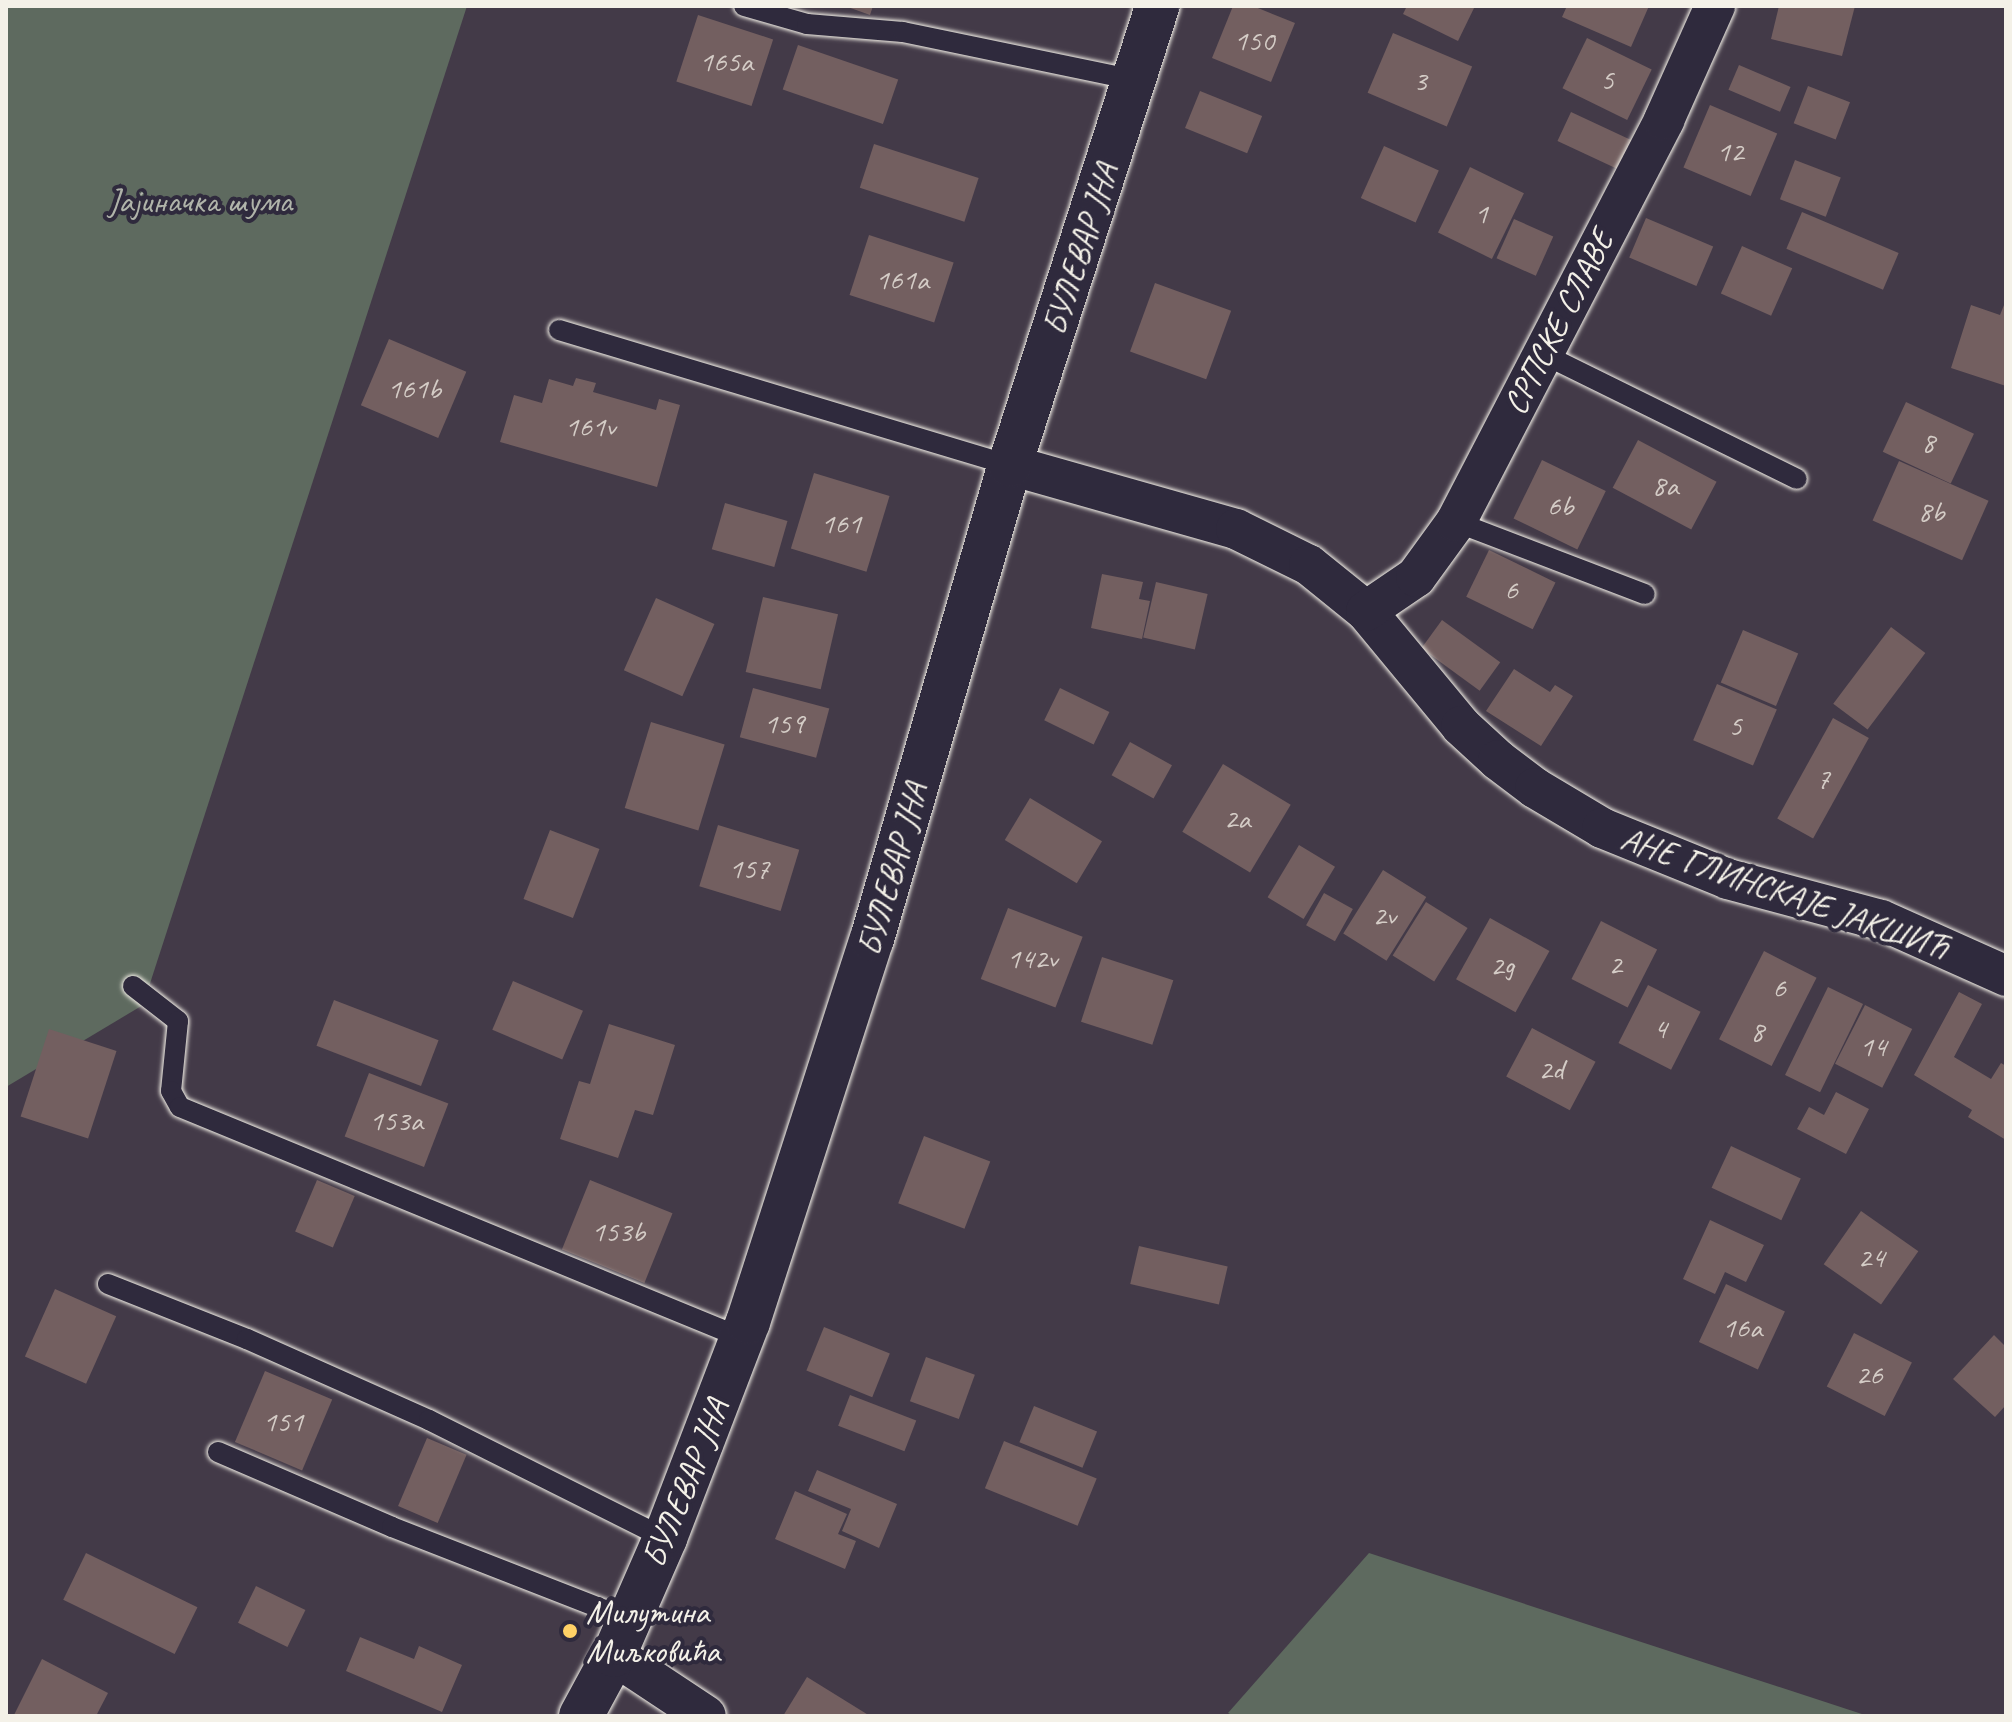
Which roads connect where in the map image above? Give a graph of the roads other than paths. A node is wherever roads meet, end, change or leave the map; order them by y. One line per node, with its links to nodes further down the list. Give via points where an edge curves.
1 (744, 6): 4 (lane, via 807,24 903,32)
2 (1157, 6): 4 (main road, БУЛЕВАР ЈНА)
3 (1715, 6): 6 (street, СРПСКЕ СЛАВЕ, via 1664,120)
4 (1135, 80): 7 (main road, БУЛЕВАР ЈНА)
5 (559, 330): 7 (lane)
6 (1541, 353): 8 (lane); 9 (street, СРПСКЕ СЛАВЕ)
7 (1010, 465): 11 (street, АНЕ ГЛИНСКАЈЕ ЈАКШИЋ, via 1236,529 1309,565); 15 (main road, БУЛЕВАР ЈНА, via 872,939)
8 (1797, 479)
9 (1456, 522): 10 (lane); 11 (street, СРПСКЕ СЛАВЕ, via 1416,577)
10 (1645, 594)
11 (1366, 611): 12 (street, АНЕ ГЛИНСКАЈЕ ЈАКШИЋ, via 1461,726 1535,788 1602,828 1728,879 1881,920)
12 (2006, 976)
13 (133, 986): 15 (lane, via 178,1021 171,1091 180,1107)
14 (108, 1284): 17 (lane, via 415,1414)
15 (742, 1338): 17 (main road, БУЛЕВАР ЈНА)
16 (218, 1452): 18 (lane, via 392,1527)
17 (665, 1538): 18 (main road, БУЛЕВАР ЈНА)
18 (622, 1638): 19 (main road, БУЛЕВАР ЈНА); 20 (street)
19 (581, 1716)
20 (706, 1716)

